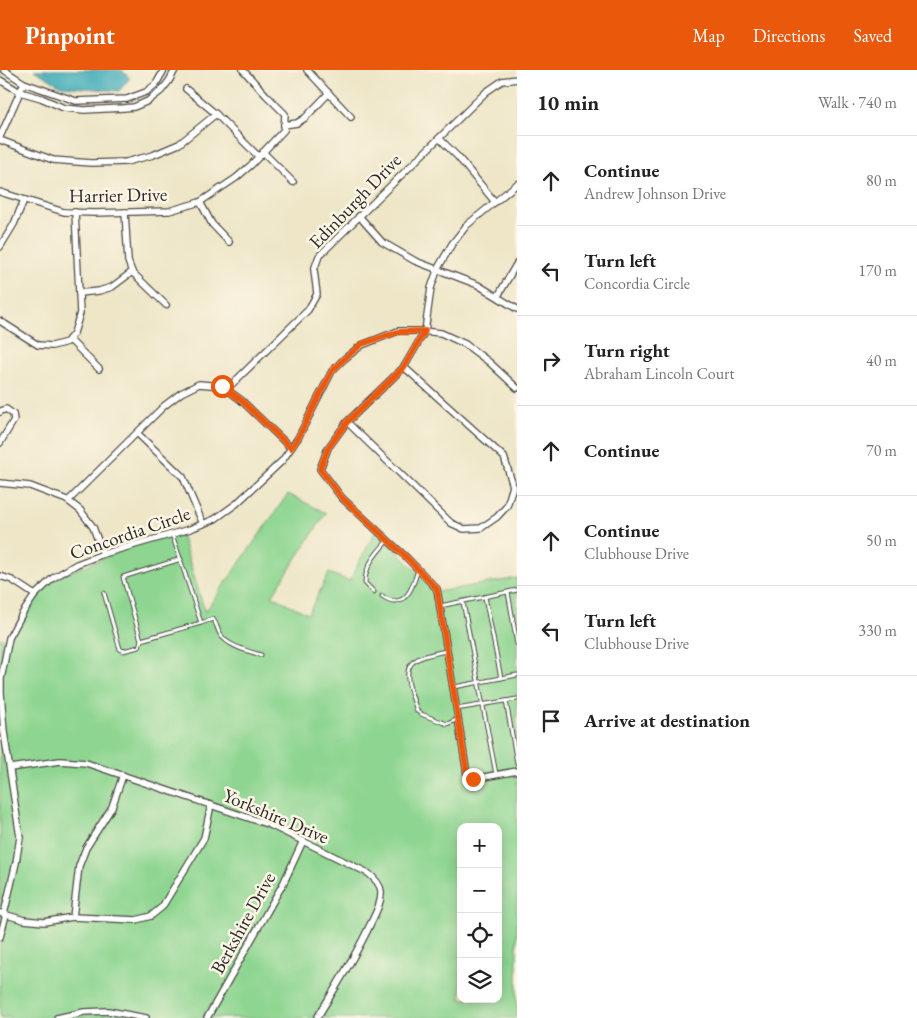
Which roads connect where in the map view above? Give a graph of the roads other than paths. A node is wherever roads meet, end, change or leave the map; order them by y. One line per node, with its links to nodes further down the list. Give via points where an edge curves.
1 (4, 70): 8 (street)
2 (164, 70): 8 (street, via 156,84 146,92 127,99 76,101)
3 (176, 70): 10 (street, via 161,91 134,107 64,108)
4 (243, 70): 14 (street, via 285,114)
5 (307, 70): 11 (street)
6 (517, 79): 16 (street, Edinburgh Drive, via 502,81 486,92)
7 (0, 80): 10 (street)
8 (24, 83): 10 (street)
9 (186, 89): 12 (street)
10 (20, 92): 15 (street)
11 (329, 93): 13 (street); 14 (street, via 305,118)
12 (216, 114): 15 (street, via 179,144 126,162 52,160); 17 (street)
13 (351, 116)
14 (284, 125): 17 (street, Harrier Drive, via 284,130)
15 (0, 138)
16 (439, 138): 23 (street); 26 (street, Edinburgh Drive)
17 (261, 154): 18 (street); 22 (street, Harrier Drive, via 236,178)
18 (293, 182)
19 (517, 184): 23 (street)
20 (0, 192): 21 (street, Harrier Drive)
21 (24, 200): 24 (street, Harrier Drive, via 64,212); 28 (street)
22 (200, 202): 25 (street, Harrier Drive, via 169,210); 27 (street, via 212,224)
23 (495, 202): 30 (street, via 467,225)
24 (75, 212): 25 (street, Harrier Drive); 32 (street)
25 (125, 212): 31 (street, via 128,261)
26 (359, 216): 30 (street, via 382,242); 42 (street, Edinburgh Drive, via 319,256 314,270 317,294 308,310)
27 (229, 242)
28 (0, 247)
29 (517, 263): 33 (street)
30 (438, 270): 33 (street); 37 (street)
31 (132, 272): 32 (street, via 112,287); 34 (street)
32 (79, 293): 38 (street, via 80,313)
33 (498, 296): 35 (street)
34 (166, 306)
35 (517, 309)
36 (0, 321): 38 (street, via 38,345 52,346)
37 (425, 331): 39 (street); 41 (street, Concordia Circle, via 441,333 465,344); 47 (street, Concordia Circle, via 398,332 362,344 344,359 332,371)
38 (69, 339): 40 (street)
39 (404, 367): 44 (street); 44 (street, via 504,457 513,486 507,506 497,517 481,528 464,529 450,523)
40 (99, 369)
41 (517, 388)
42 (228, 389): 45 (street, via 199,384 164,406); 47 (street)
43 (0, 412): 46 (street, via 6,409 13,414 14,420)
44 (347, 422): 52 (street, via 328,448 320,469 342,498)
45 (137, 433): 49 (street); 50 (street, via 183,477)
46 (0, 443)
47 (291, 448): 50 (street, Concordia Circle, via 282,461 236,504)
48 (0, 483): 49 (street, via 30,486)
49 (68, 501): 53 (street, via 93,527)
50 (203, 524): 51 (street, Concordia Circle)
51 (172, 534): 53 (street, Concordia Circle); 54 (lane)
52 (388, 540): 55 (street); 58 (lane, via 373,558 365,575 364,584)
53 (103, 554): 61 (street, Concordia Circle, via 53,578)
54 (181, 560): 66 (lane); 67 (lane, via 123,577)
55 (418, 569): 62 (lane, via 412,588 404,598 394,601); 65 (street, via 437,589)
56 (0, 576): 61 (street)
57 (517, 590): 59 (lane)
58 (374, 592)
59 (508, 592): 63 (lane); 68 (lane)
60 (104, 593): 67 (lane, via 120,649 138,647)
61 (35, 595): 81 (street, Concordia Circle, via 9,638 2,673 4,732)
62 (382, 596)
63 (485, 597): 64 (lane); 72 (lane)
64 (462, 602): 65 (lane); 73 (lane)
65 (440, 607): 69 (street)
66 (201, 622): 67 (lane); 70 (lane, via 213,619 220,635 227,641)
67 (141, 640)
68 (517, 644)
69 (447, 650): 74 (street); 79 (lane, via 416,659 410,664 407,675 417,711 447,724)
70 (261, 655)
71 (517, 675): 72 (lane)
72 (502, 678): 73 (lane)
73 (477, 683): 74 (lane); 77 (lane)
74 (453, 687): 78 (street)
75 (517, 699): 76 (lane)
76 (506, 701): 77 (lane); 80 (lane)
77 (483, 704): 78 (lane); 84 (lane)
78 (456, 709): 79 (street)
79 (458, 719): 84 (street, via 467,774 473,779)
80 (517, 763)
81 (10, 768): 83 (street, Yorkshire Drive, via 46,762 86,763); 87 (street, Concordia Circle, via 20,837)
82 (517, 771): 84 (street)
83 (123, 775): 85 (street, Yorkshire Drive); 88 (street, via 112,807 86,848 79,866)
84 (496, 775)
85 (212, 805): 86 (street, Yorkshire Drive, via 270,825); 88 (street, via 204,838 162,906 151,916 136,920)
86 (303, 841): 92 (street, Berkshire Drive, via 284,882); 93 (street, Yorkshire Drive, via 368,873 381,888 377,910 366,933)
87 (4, 914): 88 (street, via 44,922); 89 (street, Concordia Circle)
88 (74, 917)
89 (0, 936)
90 (57, 1018): 91 (street, via 108,1011)
91 (146, 1018)
92 (207, 1018)
93 (317, 1018)

